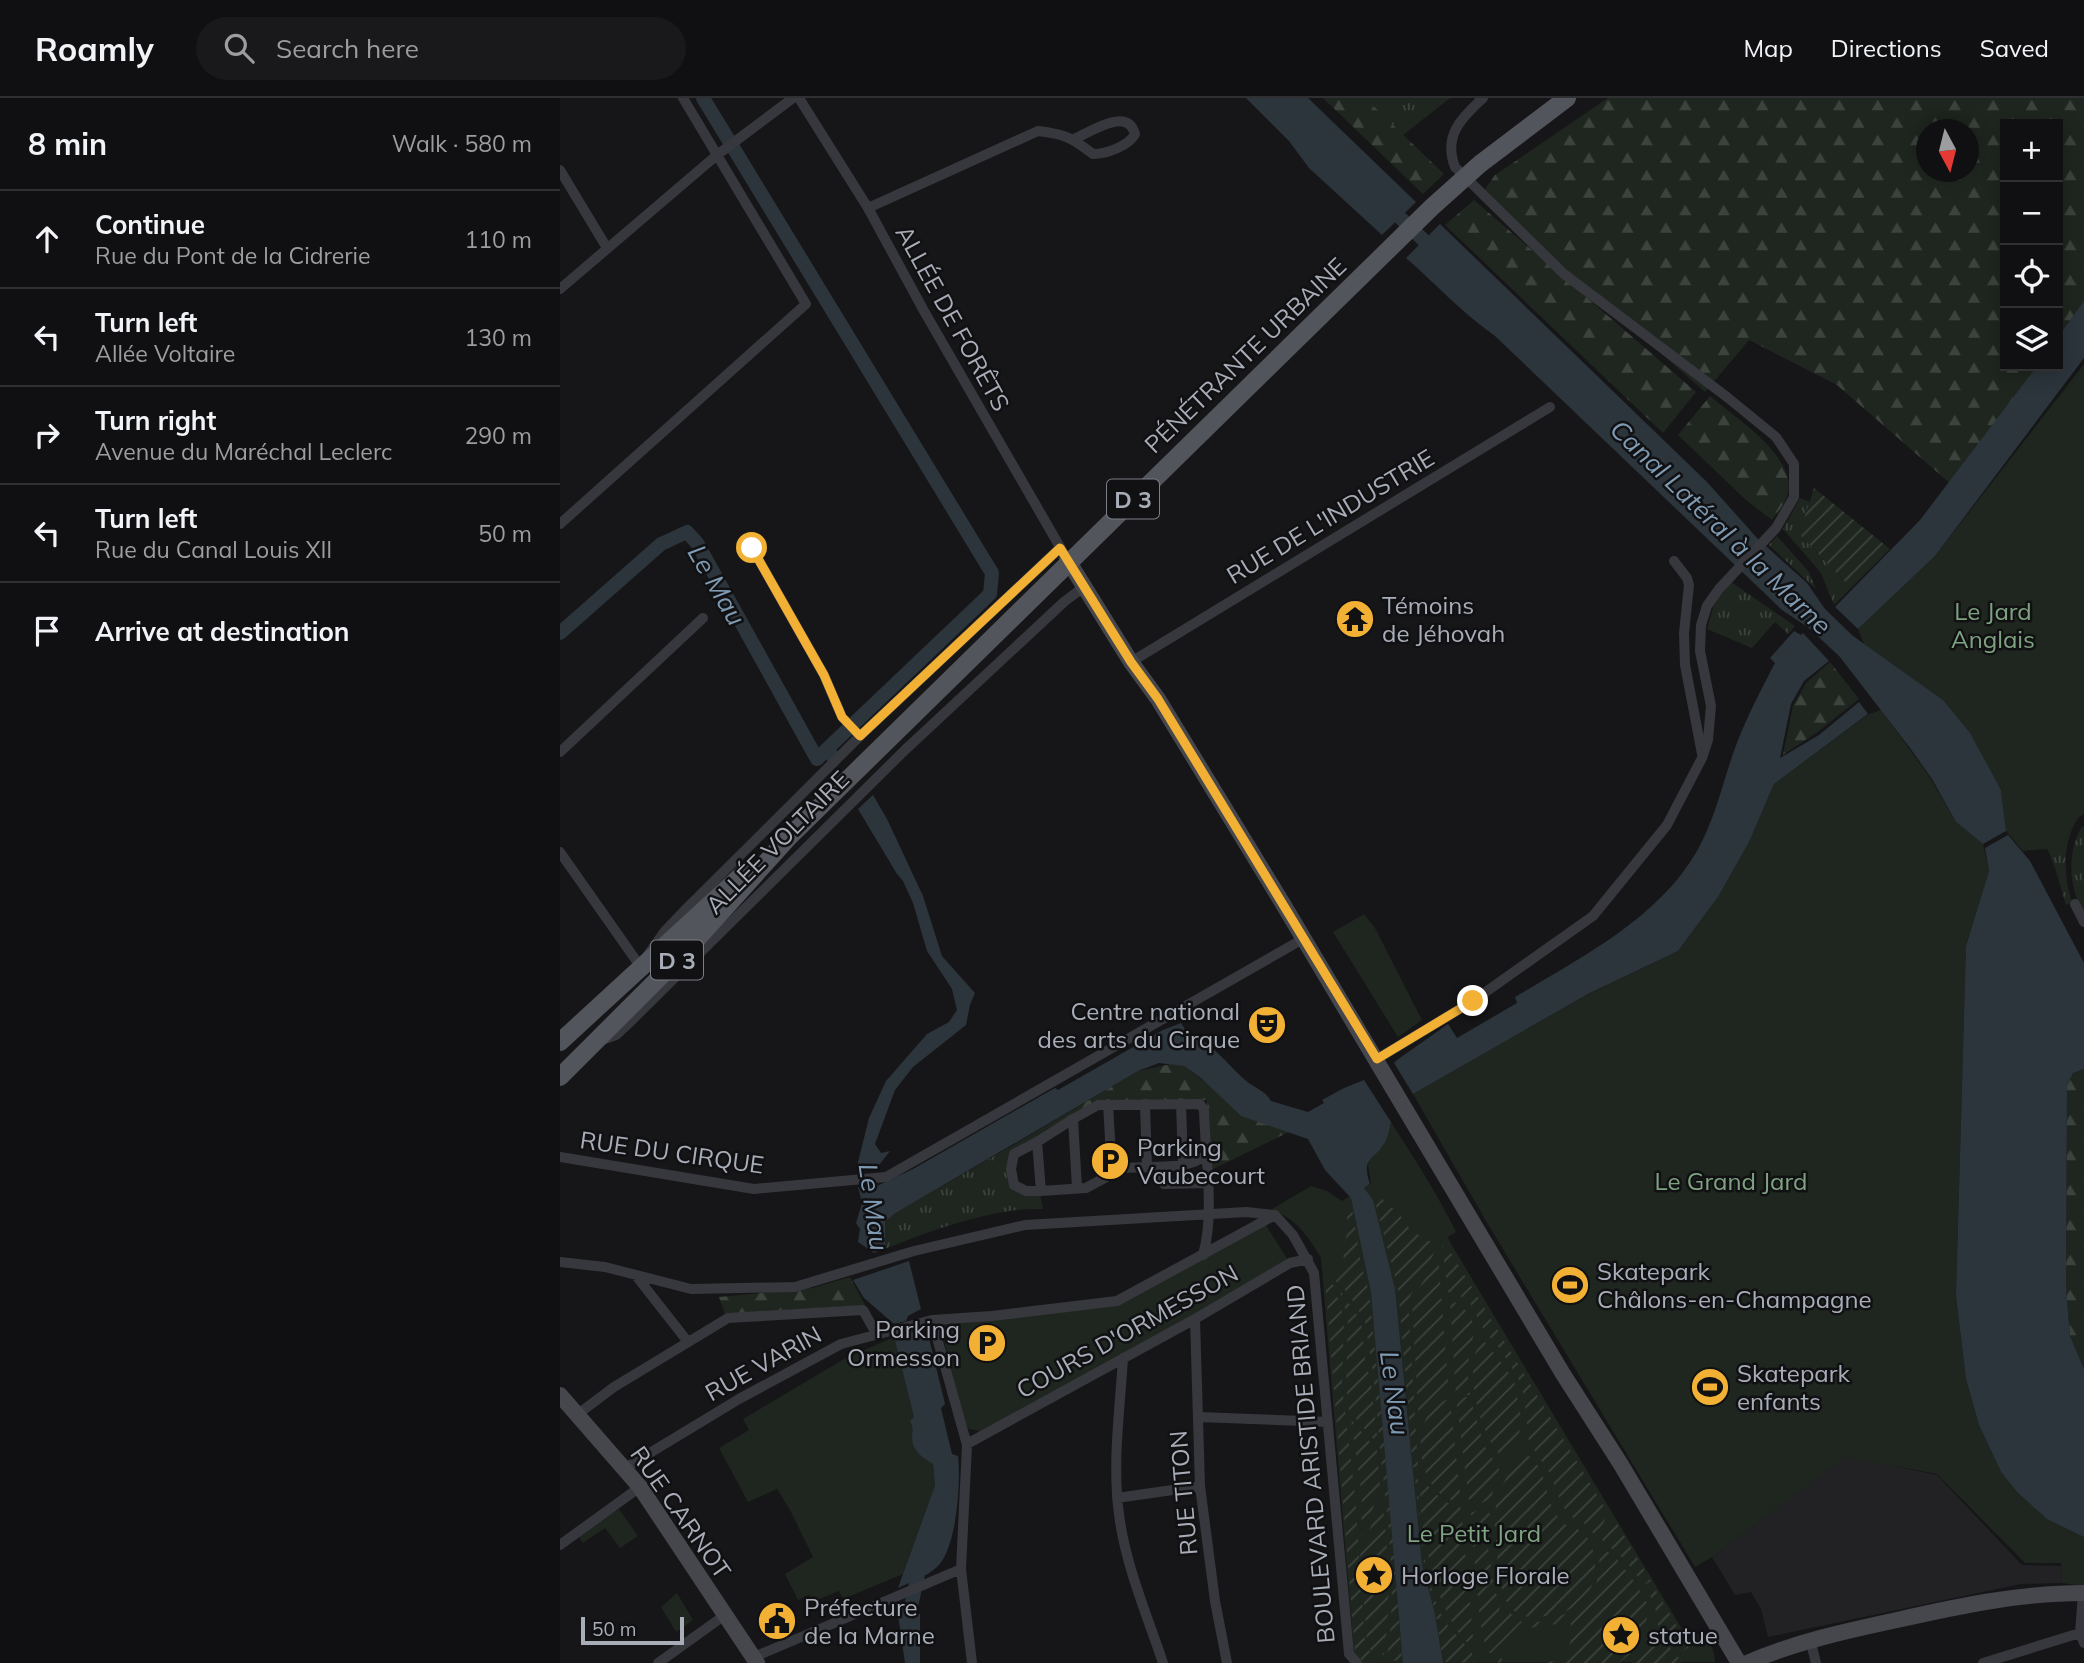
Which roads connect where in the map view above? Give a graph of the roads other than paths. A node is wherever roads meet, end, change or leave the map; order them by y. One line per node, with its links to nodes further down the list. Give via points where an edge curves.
1 (683, 98): 7 (street)
2 (793, 98): 7 (street)
3 (799, 98): 9 (street, ALLÉE DE FORÊTS)
4 (1483, 98): 22 (street, via 1455,126 1449,152 1455,167 1564,274 1776,437 1794,464 1794,497 1776,528 1707,606 1701,625 1700,651 1711,706)
5 (1567, 98): 23 (main road, PÉNÉTRANTE URBAINE / D 3, via 1432,207)
6 (1074, 139): 6 (street, via 1124,120 1135,134 1132,141 1101,154 1093,154); 9 (street, via 1038,131)
7 (719, 154): 10 (street); 13 (street, via 806,304)
8 (560, 170): 10 (street)
9 (868, 208): 15 (street, ALLÉE DE FORÊTS)
10 (607, 248): 11 (street)
11 (560, 289)
12 (1550, 407): 19 (street, RUE DE L'INDUSTRIE)
13 (560, 524)
14 (752, 548): 20 (street, via 824,675 842,717)
15 (1063, 554): 17 (main road); 20 (street, ALLÉE VOLTAIRE)
16 (1674, 561): 22 (street, via 1689,585 1685,664)
17 (1084, 587): 19 (main road); 29 (street, ALLÉE VOLTAIRE, via 905,750 630,1022 612,1037)
18 (703, 618): 21 (street)
19 (1131, 662): 27 (main road)
20 (858, 734): 28 (street, ALLÉE VOLTAIRE, via 672,923)
21 (560, 752)
22 (1702, 758): 31 (street, via 1667,825 1593,915 1473,1001)
23 (789, 837): 28 (main road, ALLÉE VOLTAIRE / D 3); 29 (main road, ALLÉE VOLTAIRE / D 3, via 687,950)
24 (560, 852): 28 (street)
25 (2074, 904): 26 (street)
26 (2084, 922)
27 (1303, 939): 31 (main road); 39 (street, RUE DU CIRQUE, via 886,1177 754,1189)
28 (640, 967): 30 (main road, ALLÉE VOLTAIRE / D 3)
29 (596, 1041): 32 (main road, ALLÉE VOLTAIRE / D 3)
30 (560, 1042)
31 (1377, 1059): 79 (main road)
32 (560, 1077)
33 (1181, 1103): 35 (street); 38 (street, via 1200,1104 1204,1110); 40 (street)
34 (1108, 1104): 35 (street); 36 (street); 42 (street)
35 (1145, 1104): 41 (street)
36 (1073, 1119): 37 (street); 44 (street)
37 (1037, 1142): 45 (street); 45 (street, via 1014,1154 1011,1169 1014,1185)
38 (1205, 1156): 40 (street); 43 (street)
39 (560, 1157)
40 (1184, 1165): 41 (street); 43 (street, via 1195,1167)
41 (1148, 1167): 42 (street, via 1123,1168); 43 (street, via 1164,1184)
42 (1112, 1174): 44 (street)
43 (1207, 1183): 46 (street)
44 (1077, 1188): 45 (street)
45 (1041, 1191)
46 (1209, 1214): 47 (street); 48 (street); 49 (street); 52 (street, via 1025,1225 795,1287 691,1289)
47 (1275, 1215): 48 (street, RUE VARIN); 50 (street)
48 (1221, 1245): 49 (street, RUE VARIN)
49 (1203, 1255): 54 (street, RUE VARIN, via 1117,1301)
50 (1308, 1259): 53 (street, COURS D'ORMESSON, via 1290,1263); 61 (street, BOULEVARD ARISTIDE BRIAND, via 1314,1273)
51 (560, 1262): 52 (street, via 605,1267)
52 (637, 1277): 56 (street)
53 (1195, 1319): 57 (street, COURS D'ORMESSON); 60 (street, RUE TITON)
54 (932, 1320): 55 (street, RUE VARIN); 62 (street)
55 (877, 1335): 56 (street, via 863,1310 728,1318); 63 (street, RUE VARIN, via 841,1344)
56 (688, 1342): 59 (street)
57 (1123, 1358): 62 (street, COURS D'ORMESSON); 66 (street)
58 (560, 1395): 59 (main road, RUE CARNOT)
59 (578, 1414): 63 (main road, RUE CARNOT)
60 (1198, 1417): 61 (street); 64 (street, RUE TITON)
61 (1328, 1422): 78 (street, BOULEVARD ARISTIDE BRIAND, via 1349,1654)
62 (967, 1444): 68 (street)
63 (625, 1468): 65 (main road, RUE CARNOT)
64 (1199, 1486): 66 (street); 77 (street, RUE TITON)
65 (640, 1487): 67 (street); 70 (main road, RUE CARNOT)
66 (1117, 1498): 76 (street, via 1133,1572)
67 (560, 1545)
68 (961, 1569): 73 (street); 75 (street)
69 (2084, 1593): 71 (street); 72 (main road, via 2013,1597)
70 (725, 1615): 73 (main road, RUE CARNOT); 74 (street)
71 (2082, 1638): 82 (street)
72 (1810, 1639): 80 (main road); 81 (street)
73 (756, 1660)
74 (658, 1663)
75 (972, 1663)
76 (1163, 1663)
77 (1227, 1663)
78 (1357, 1663)
79 (1740, 1663)
80 (1747, 1663)
81 (1816, 1663)
82 (1983, 1663)

